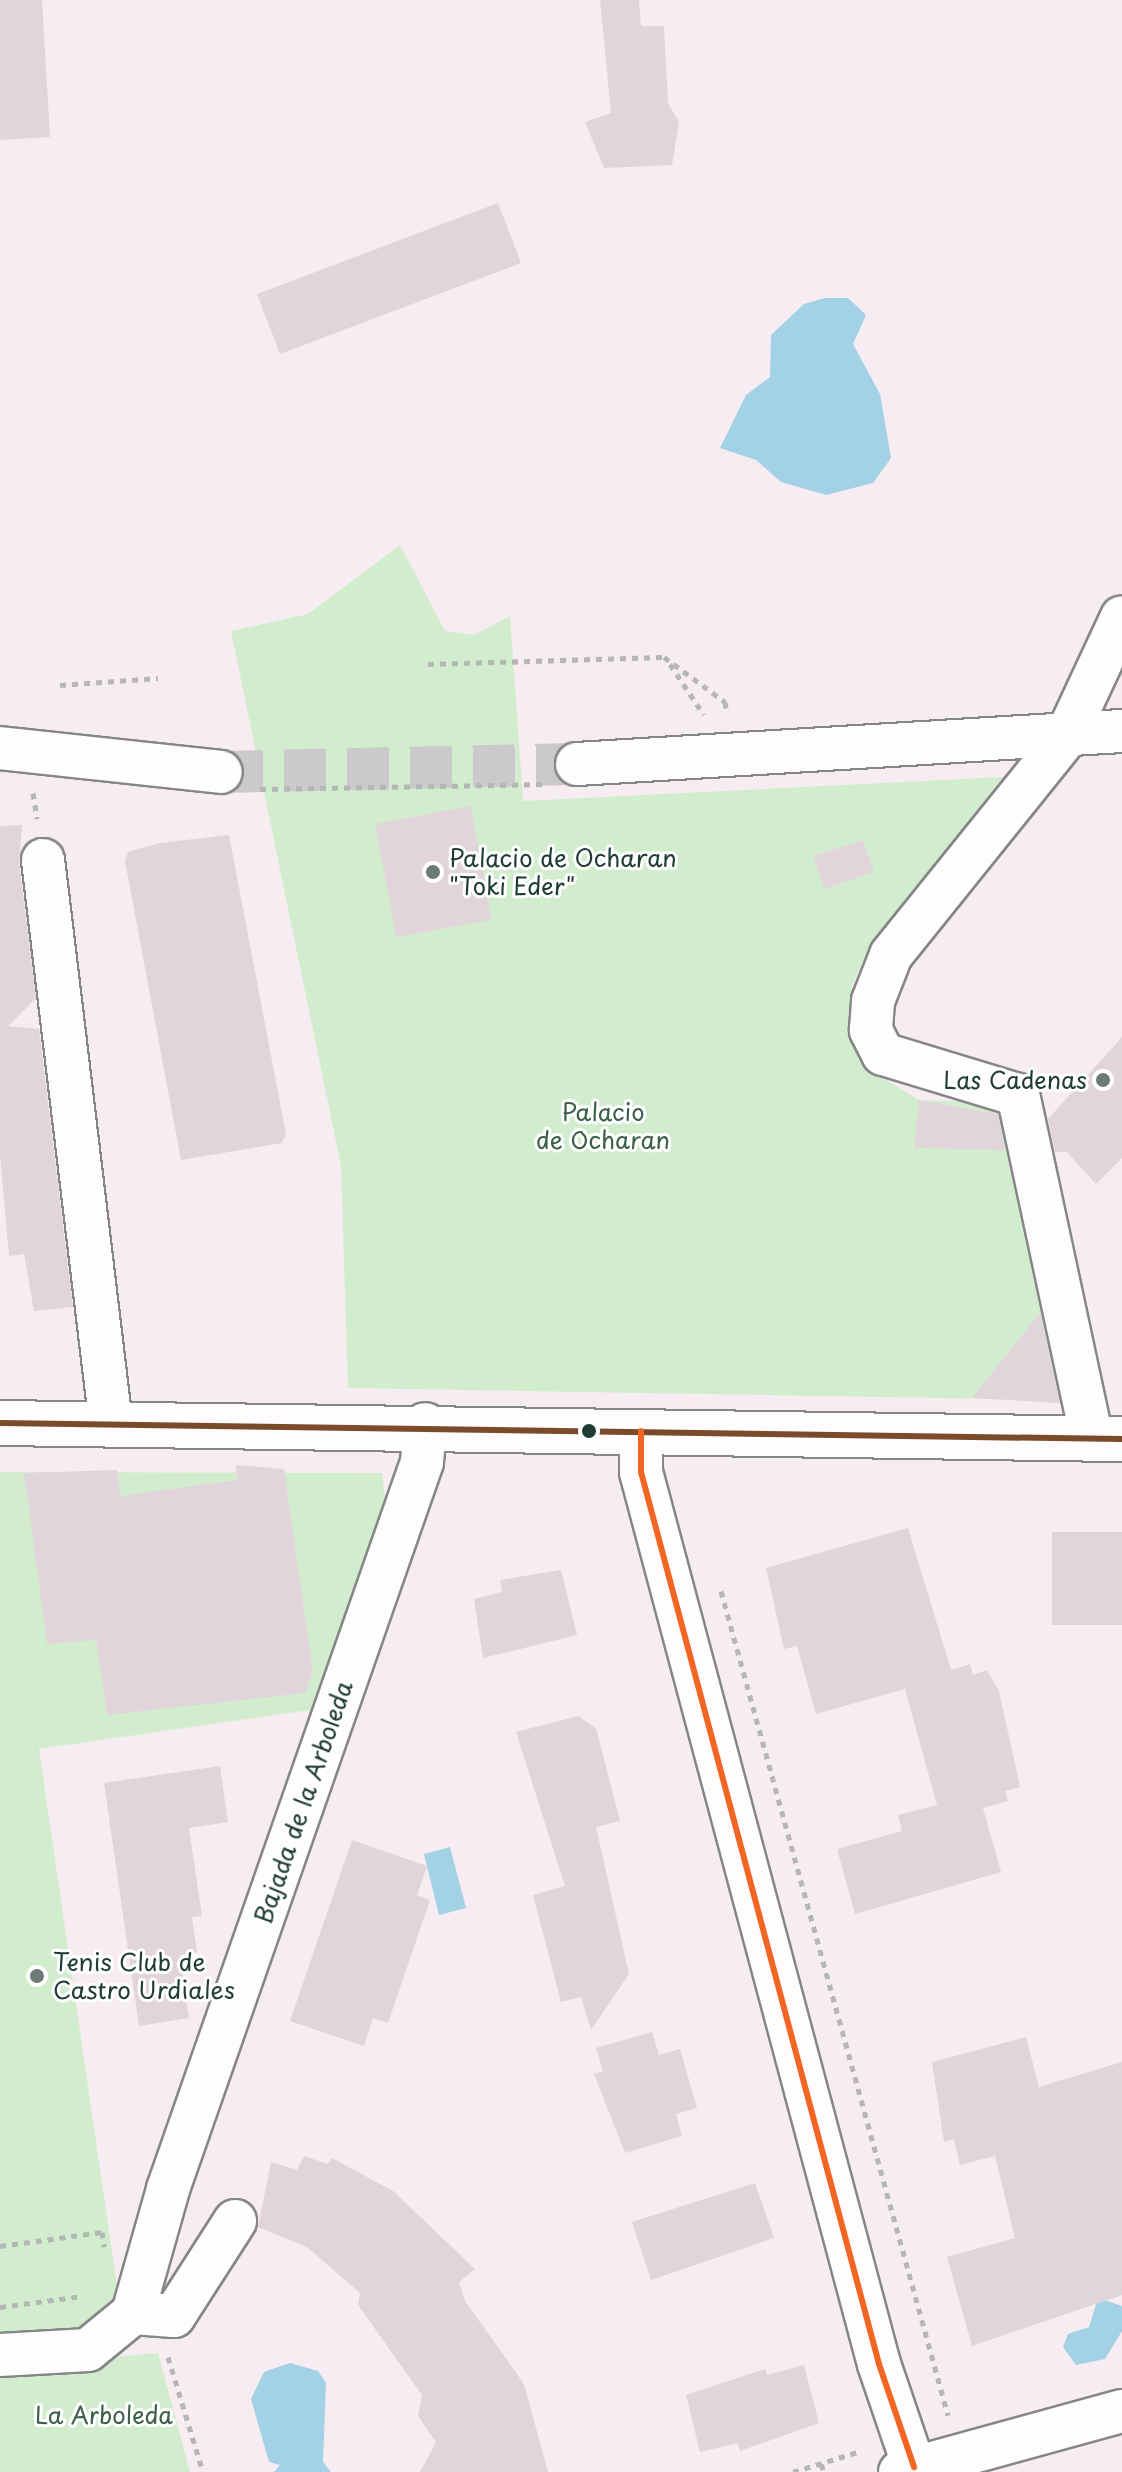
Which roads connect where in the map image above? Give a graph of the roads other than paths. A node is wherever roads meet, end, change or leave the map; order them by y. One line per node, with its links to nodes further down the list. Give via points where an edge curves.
1 (1122, 617): 3 (street)
2 (1122, 731): 3 (street)
3 (1066, 737): 5 (street); 12 (street, via 891,955 873,1001 871,1030 883,1054 1018,1095)
4 (0, 748): 6 (street)
5 (577, 764)
6 (221, 772)
7 (43, 860): 9 (street)
8 (0, 1423): 9 (highway)
9 (111, 1424): 10 (highway)
10 (425, 1424): 11 (highway); 14 (street, Bajada de la Arboleda, via 422,1462 168,2189)
11 (641, 1431): 12 (highway); 17 (street, via 645,1487)
12 (1107, 1439)
13 (235, 2221): 14 (street, via 174,2316)
14 (146, 2316): 15 (street, via 88,2350)
15 (0, 2355)
16 (1122, 2411): 17 (street)
17 (907, 2470)

